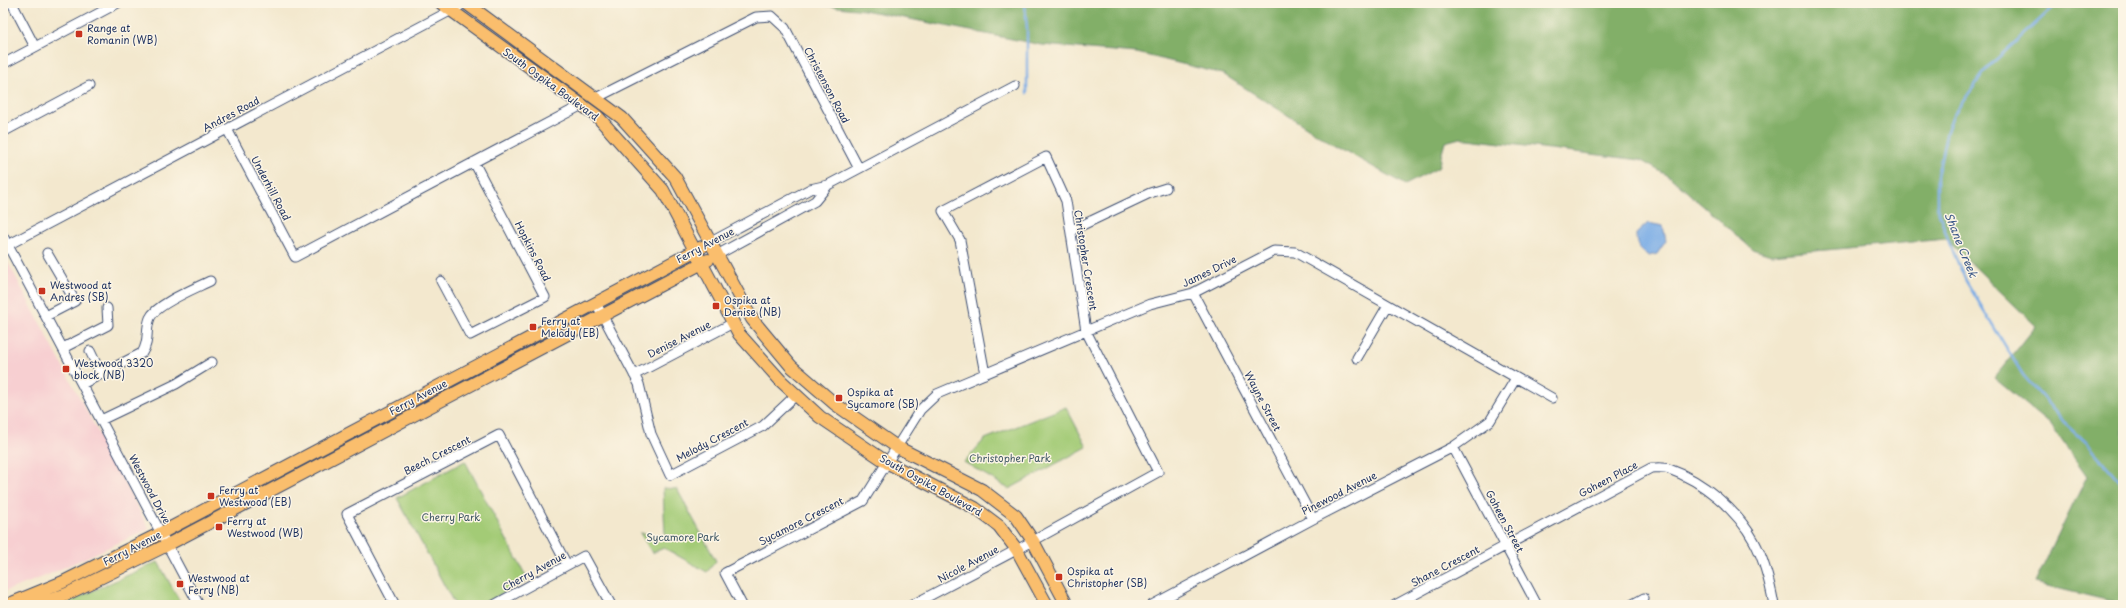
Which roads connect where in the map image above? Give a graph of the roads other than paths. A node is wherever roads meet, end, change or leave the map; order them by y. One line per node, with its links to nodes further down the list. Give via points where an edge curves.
1 (12, 3): 6 (street)
2 (118, 3): 6 (street)
3 (441, 3): 5 (main road, South Ospika Boulevard)
4 (465, 3): 5 (street, Andres Road); 10 (main road, South Ospika Boulevard)
5 (451, 10): 11 (main road, South Ospika Boulevard); 12 (street, Andres Road)
6 (35, 47): 7 (street)
7 (3, 64)
8 (89, 86): 13 (street)
9 (1015, 86): 15 (street, Ferry Avenue)
10 (596, 98): 15 (street, Christenson Road, via 756,17 772,16 785,28); 20 (main road, South Ospika Boulevard, via 622,118 675,177)
11 (582, 105): 14 (street); 22 (main road, South Ospika Boulevard, via 597,116 664,190)
12 (227, 129): 14 (street, Underhill Road, via 295,257); 21 (street, Andres Road)
13 (3, 132)
14 (474, 162): 27 (street, Hopkins Road, via 545,297 470,335)
15 (858, 167): 16 (street, Ferry Avenue)
16 (828, 185): 20 (street, Ferry Avenue, via 810,189); 24 (street, Ferry Avenue, via 815,201)
17 (1166, 188): 18 (street)
18 (1072, 230): 35 (street, Christopher Crescent); 41 (street, Christopher Crescent, via 1066,201 1046,157 943,211 960,240)
19 (3, 236): 21 (street, Westwood Drive)
20 (710, 242): 22 (main road, Ferry Avenue); 24 (main road, South Ospika Boulevard)
21 (8, 245): 33 (street, Westwood Drive)
22 (695, 250): 25 (main road, South Ospika Boulevard); 29 (main road, Ferry Avenue)
23 (47, 253): 33 (street, via 75,301)
24 (717, 255): 25 (main road, Ferry Avenue); 48 (main road, South Ospika Boulevard, via 752,319 791,366 835,404)
25 (702, 263): 32 (main road, Ferry Avenue); 34 (main road, South Ospika Boulevard)
26 (210, 281): 40 (street, via 160,308 151,316 147,345 142,353)
27 (441, 281)
28 (1193, 293): 30 (street, James Drive, via 1274,251 1295,252); 35 (street, James Drive, via 1150,304); 51 (street, Wayne Street)
29 (596, 303): 32 (street, Melody Crescent); 52 (main road, Ferry Avenue)
30 (1388, 305): 38 (street); 43 (street, James Drive)
31 (107, 308): 36 (street, via 108,325)
32 (602, 314): 42 (street, Melody Crescent); 54 (main road, Ferry Avenue)
33 (46, 316): 36 (street, Westwood Drive)
34 (734, 323): 42 (street, Denise Avenue); 45 (main road, South Ospika Boulevard, via 739,334)
35 (1086, 331): 41 (street, James Drive); 53 (street, Christopher Crescent, via 1158,472)
36 (63, 348): 44 (street, Westwood Drive)
37 (90, 351): 40 (street)
38 (1357, 358)
39 (212, 362): 47 (street, via 176,384)
40 (101, 374): 44 (street)
41 (985, 374): 48 (street, James Drive, via 937,394 920,410)
42 (634, 375): 45 (street, Melody Crescent, via 639,384 651,434 670,475 763,426)
43 (1516, 378): 46 (street, James Drive); 49 (street, Pinewood Avenue, via 1490,421)
44 (82, 384): 47 (street, Westwood Drive)
45 (796, 395): 50 (main road, South Ospika Boulevard, via 820,417)
46 (1552, 398)
47 (101, 420): 52 (street, Westwood Drive)
48 (897, 447): 50 (street, Sycamore Crescent); 53 (main road, South Ospika Boulevard, via 982,490 1016,516)
49 (1453, 447): 51 (street, Pinewood Avenue); 55 (street, Goheen Street)
50 (888, 463): 56 (main road, South Ospika Boulevard, via 975,508 999,526); 65 (street, Sycamore Crescent, via 863,501 725,573)
51 (1313, 519): 69 (street, Pinewood Avenue)
52 (161, 533): 54 (street, Westwood Drive); 59 (main road, Ferry Avenue, via 63,582)
53 (1033, 541): 56 (street, Nicole Avenue); 68 (main road, South Ospika Boulevard)
54 (167, 545): 60 (main road, Ferry Avenue, via 69,593); 61 (street, Westwood Drive)
55 (1506, 546): 70 (street, Shane Crescent); 71 (street, Goheen Street); 73 (street, Goheen Place, via 1651,468 1668,468 1699,484 1733,512 1754,541 1770,581)
56 (1017, 550): 66 (street, Nicole Avenue); 67 (main road, South Ospika Boulevard)
57 (567, 565): 62 (street, Beech Crescent, via 499,435 347,514); 63 (street, Cherry Avenue); 64 (street, Cherry Avenue, via 584,556)
58 (1644, 598): 72 (street)
59 (7, 605)
60 (37, 605)
61 (199, 605)
62 (395, 605)
63 (494, 605)
64 (611, 605)
65 (742, 605)
66 (912, 605)
67 (1047, 605)
68 (1067, 605)
69 (1152, 605)
70 (1395, 605)
71 (1537, 605)
72 (1631, 605)
73 (1774, 605)

